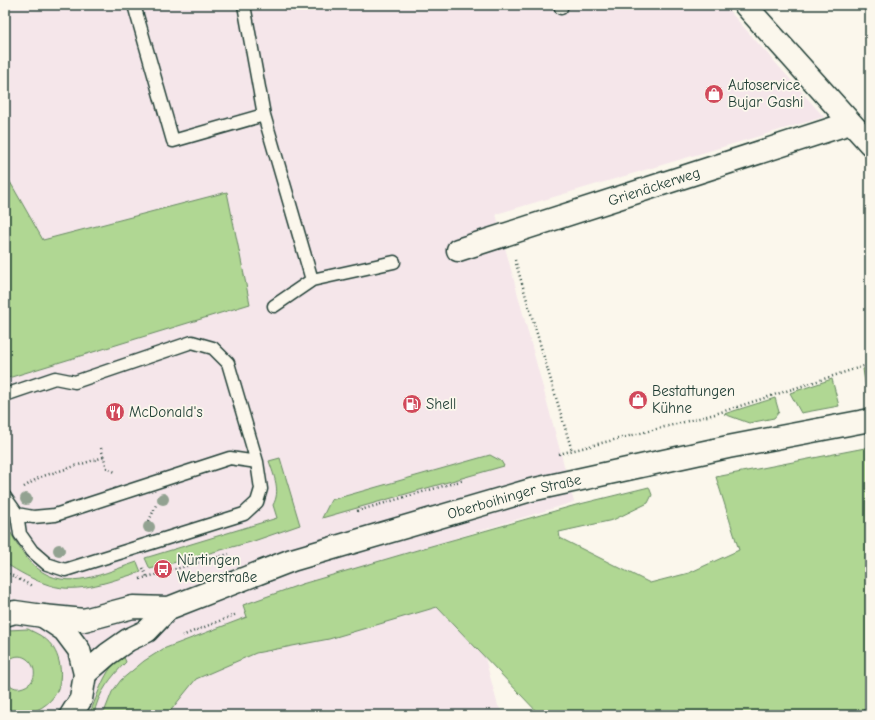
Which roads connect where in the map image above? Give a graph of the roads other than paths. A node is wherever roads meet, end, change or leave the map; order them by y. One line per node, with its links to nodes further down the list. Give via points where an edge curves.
1 (134, 5): 4 (lane, via 173,141)
2 (244, 5): 4 (lane)
3 (745, 5): 5 (main road)
4 (264, 115): 9 (lane)
5 (850, 123): 6 (main road); 7 (main road, Grienäckerweg)
6 (870, 144)
7 (458, 250)
8 (394, 262): 9 (lane)
9 (312, 280): 10 (lane)
10 (274, 306)
11 (5, 395): 13 (lane, via 55,378 75,382 192,342 213,348 228,363)
12 (870, 420): 16 (main road, Oberboihinger Straße, via 728,447 531,490 292,560)
13 (257, 462): 15 (lane, via 230,458 55,516 33,517); 15 (lane, via 261,489 257,502 244,514 65,570 47,564 32,551 20,534)
14 (5, 498): 15 (lane)
15 (17, 514)
16 (169, 608): 18 (main road, Oberboihinger Straße, via 133,608 84,620); 19 (main road, Oberboihinger Straße, via 147,631 128,640)
17 (8, 609): 18 (main road, Oberboihinger Straße)
18 (43, 616): 19 (main road, via 64,630 79,650)
19 (84, 674): 20 (main road, via 81,699)
20 (71, 715)

